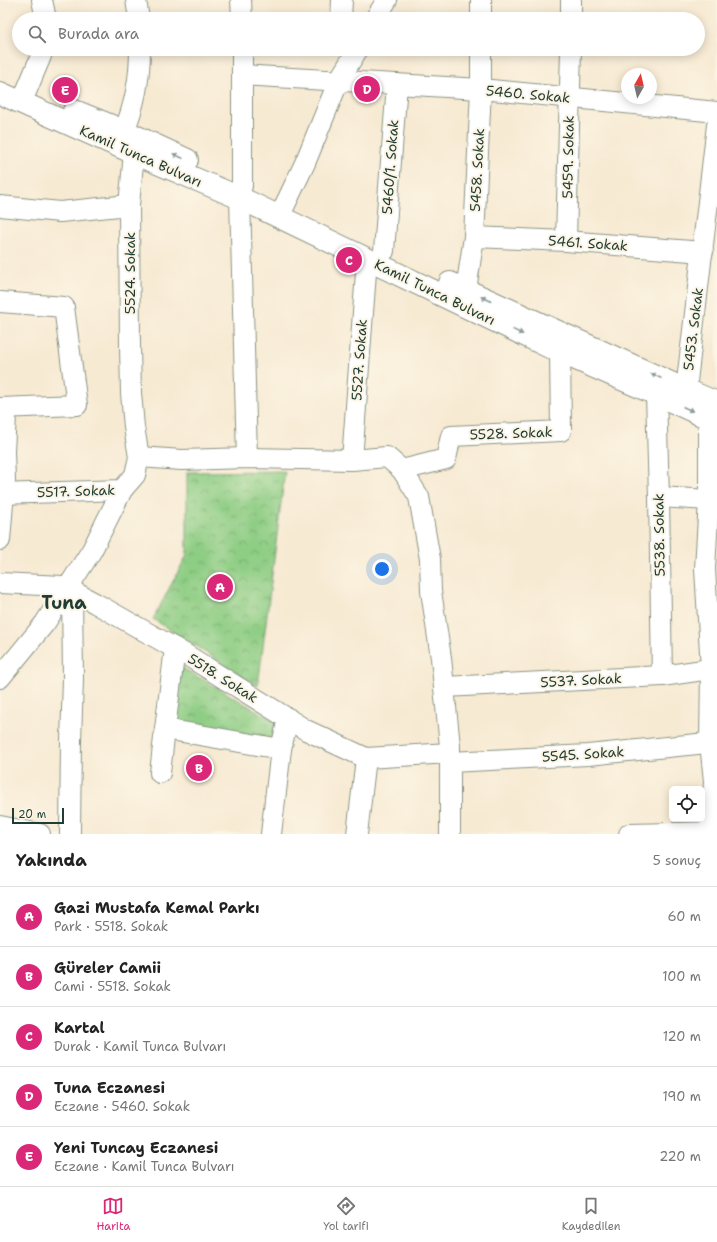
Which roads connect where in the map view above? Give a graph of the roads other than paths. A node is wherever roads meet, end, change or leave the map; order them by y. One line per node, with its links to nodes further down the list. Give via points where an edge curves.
1 (42, 0): 8 (street)
2 (136, 0): 9 (street)
3 (242, 0): 10 (street)
4 (342, 0): 11 (street)
5 (387, 0): 12 (street)
6 (481, 0): 13 (street)
7 (571, 0): 14 (street)
8 (45, 12)
9 (137, 12)
10 (242, 12)
11 (341, 12)
12 (380, 12)
13 (481, 12)
14 (571, 12)
15 (41, 56): 27 (street)
16 (140, 56): 32 (street, via 140,70 131,115)
17 (242, 56): 22 (street)
18 (340, 56): 24 (street)
19 (354, 56): 24 (street)
20 (481, 56): 26 (street, 5458. Sokak)
21 (570, 56): 29 (street, 5459. Sokak)
22 (242, 75): 24 (street, 5460. Sokak); 34 (street)
23 (0, 78): 27 (main road, Kamil Tunca Bulvarı)
24 (339, 80): 25 (street, 5460. Sokak); 37 (street, via 305,164)
25 (397, 84): 26 (street, 5460. Sokak); 41 (street, 5460/1. Sokak)
26 (481, 89): 29 (street, 5460. Sokak); 38 (street, 5458. Sokak)
27 (26, 92): 32 (main road, Kamil Tunca Bulvarı)
28 (0, 93): 33 (main road, Kamil Tunca Bulvarı)
29 (570, 98): 30 (street, 5460. Sokak); 39 (street, 5459. Sokak)
30 (717, 112)
31 (717, 125): 40 (street, 5453. Sokak)
32 (124, 131): 34 (main road, Kamil Tunca Bulvarı, one-way to 32)
33 (134, 153): 34 (main road, Kamil Tunca Bulvarı); 35 (street, 5524. Sokak)
34 (241, 192): 37 (main road, Kamil Tunca Bulvarı); 41 (main road, Kamil Tunca Bulvarı); 51 (street)
35 (129, 205): 36 (street, via 60,212); 46 (street, 5524. Sokak)
36 (0, 206)
37 (284, 207): 41 (main road, Kamil Tunca Bulvarı)
38 (474, 237): 39 (street, 5461. Sokak); 42 (street, 5458. Sokak)
39 (566, 241): 40 (street, 5461. Sokak)
40 (703, 252): 45 (street, 5453. Sokak)
41 (375, 255): 42 (main road, Kamil Tunca Bulvarı); 44 (main road, Kamil Tunca Bulvarı, one-way to 44); 52 (street, 5527. Sokak)
42 (466, 290): 45 (main road, Kamil Tunca Bulvarı, one-way to 42)
43 (0, 302): 48 (street, via 64,307 77,405)
44 (560, 352): 47 (main road, Kamil Tunca Bulvarı); 53 (street, 5528. Sokak, via 562,431 451,436 446,459)
45 (686, 390): 49 (main road, Kamil Tunca Bulvarı)
46 (132, 393): 50 (street, 5517. Sokak)
47 (656, 394): 49 (main road, Kamil Tunca Bulvarı, one-way to 49); 56 (street, 5538. Sokak)
48 (2, 408): 55 (street, via 6,416)
49 (714, 415): 57 (street)
50 (139, 457): 51 (street, via 182,460); 54 (street, 5517. Sokak, via 135,475)
51 (247, 458): 52 (street)
52 (352, 460): 53 (street, via 387,457)
53 (402, 470): 67 (street, via 419,497 430,559 431,591)
54 (122, 490): 55 (street, 5517. Sokak); 61 (street)
55 (2, 494): 58 (street)
56 (659, 497): 57 (street); 65 (street, 5538. Sokak)
57 (709, 500): 59 (street)
58 (0, 540)
59 (711, 569): 62 (street)
60 (0, 583): 61 (street, 5518. Sokak, via 63,586)
61 (70, 589): 63 (street, 5518. Sokak); 66 (street); 78 (street, via 73,679)
62 (713, 622): 64 (street)
63 (175, 648): 68 (street, 5518. Sokak); 69 (street)
64 (714, 669): 65 (street, 5537. Sokak); 70 (street)
65 (662, 676): 67 (street, 5537. Sokak)
66 (0, 678)
67 (444, 686): 73 (street)
68 (288, 718): 71 (street); 72 (street, 5518. Sokak, via 306,730)
69 (165, 729): 71 (street); 74 (street)
70 (714, 743): 73 (street, 5545. Sokak, via 588,755); 76 (street)
71 (281, 749): 79 (street)
72 (366, 758): 73 (street, 5518. Sokak); 80 (street)
73 (450, 758): 81 (street)
74 (160, 773)
75 (0, 826): 77 (street)
76 (713, 833): 82 (street)
77 (40, 834)
78 (70, 834)
79 (271, 834)
80 (356, 834)
81 (450, 834)
82 (629, 834)

